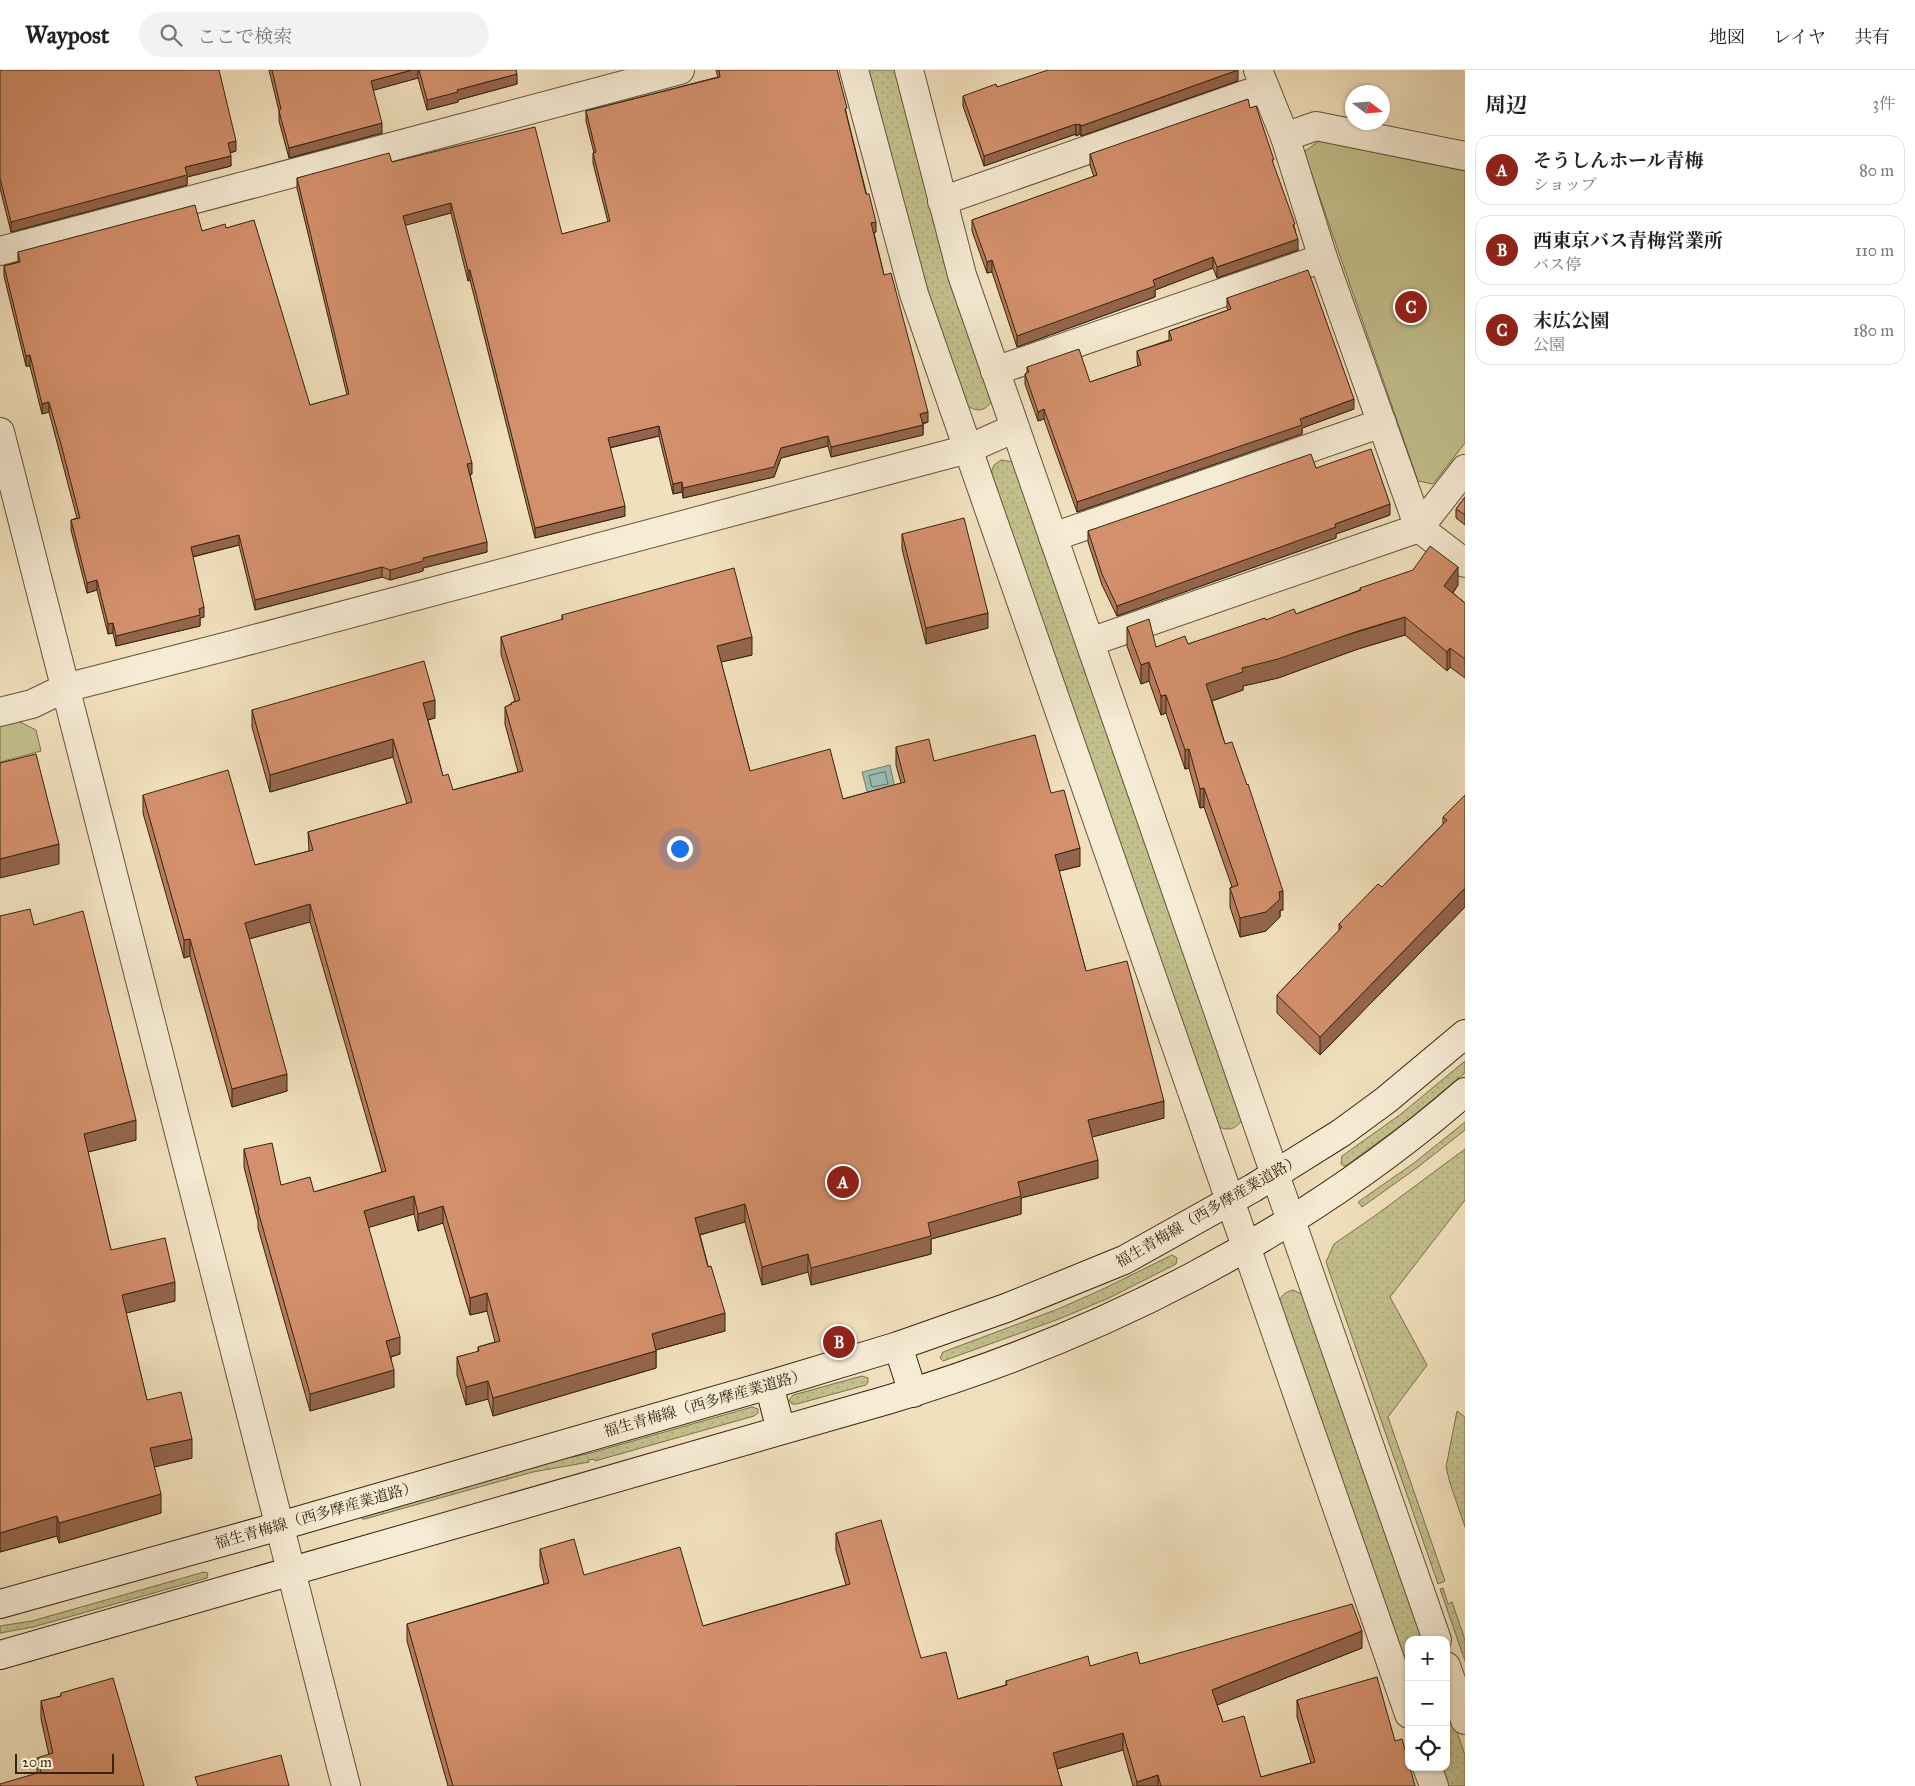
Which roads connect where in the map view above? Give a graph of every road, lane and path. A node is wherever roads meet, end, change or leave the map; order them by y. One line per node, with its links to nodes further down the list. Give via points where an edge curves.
1 (680, 70): 8 (street)
2 (854, 70): 14 (street, via 914,294)
3 (909, 70): 7 (street)
4 (1261, 79): 5 (street); 7 (street)
5 (1285, 138): 6 (street, via 1316,126); 9 (street)
6 (1465, 156)
7 (942, 201): 10 (street, via 962,275)
8 (0, 251)
9 (1323, 258): 10 (street); 11 (street)
10 (995, 371): 12 (street)
11 (1382, 423): 16 (street); 17 (street)
12 (1016, 428): 14 (street); 17 (street)
13 (0, 432): 20 (street)
14 (968, 449): 20 (street); 25 (street)
15 (1465, 469): 16 (street)
16 (1419, 528): 18 (street); 19 (street)
17 (1053, 537): 19 (street)
18 (1465, 563)
19 (1090, 642): 24 (street)
20 (65, 688): 21 (street, via 32,704); 32 (street)
21 (0, 712)
22 (1465, 1034): 24 (street, 福生青梅線（西多摩産業道路）, via 1386,1100)
23 (1465, 1092): 26 (street, via 1370,1167)
24 (1275, 1175): 25 (street, 福生青梅線（西多摩産業道路）); 26 (street)
25 (1230, 1201): 27 (street); 28 (street, 福生青梅線（西多摩産業道路）, via 1094,1274)
26 (1291, 1219): 27 (street); 35 (street)
27 (1246, 1246): 30 (street, via 1104,1321 1031,1352); 38 (street)
28 (898, 1346): 29 (street, 福生青梅線（西多摩産業道路）); 30 (street)
29 (768, 1385): 31 (street); 32 (street, 福生青梅線（西多摩産業道路）)
30 (913, 1392): 31 (street)
31 (781, 1430): 33 (street)
32 (280, 1526): 33 (street); 34 (street, 福生青梅線（西多摩産業道路）)
33 (291, 1571): 36 (street); 41 (street)
34 (0, 1604)
35 (1436, 1636)
36 (0, 1655)
37 (1450, 1677): 39 (street)
38 (1405, 1703)
39 (1465, 1720)
40 (1428, 1771): 42 (street)
41 (346, 1786)
42 (1434, 1786)

